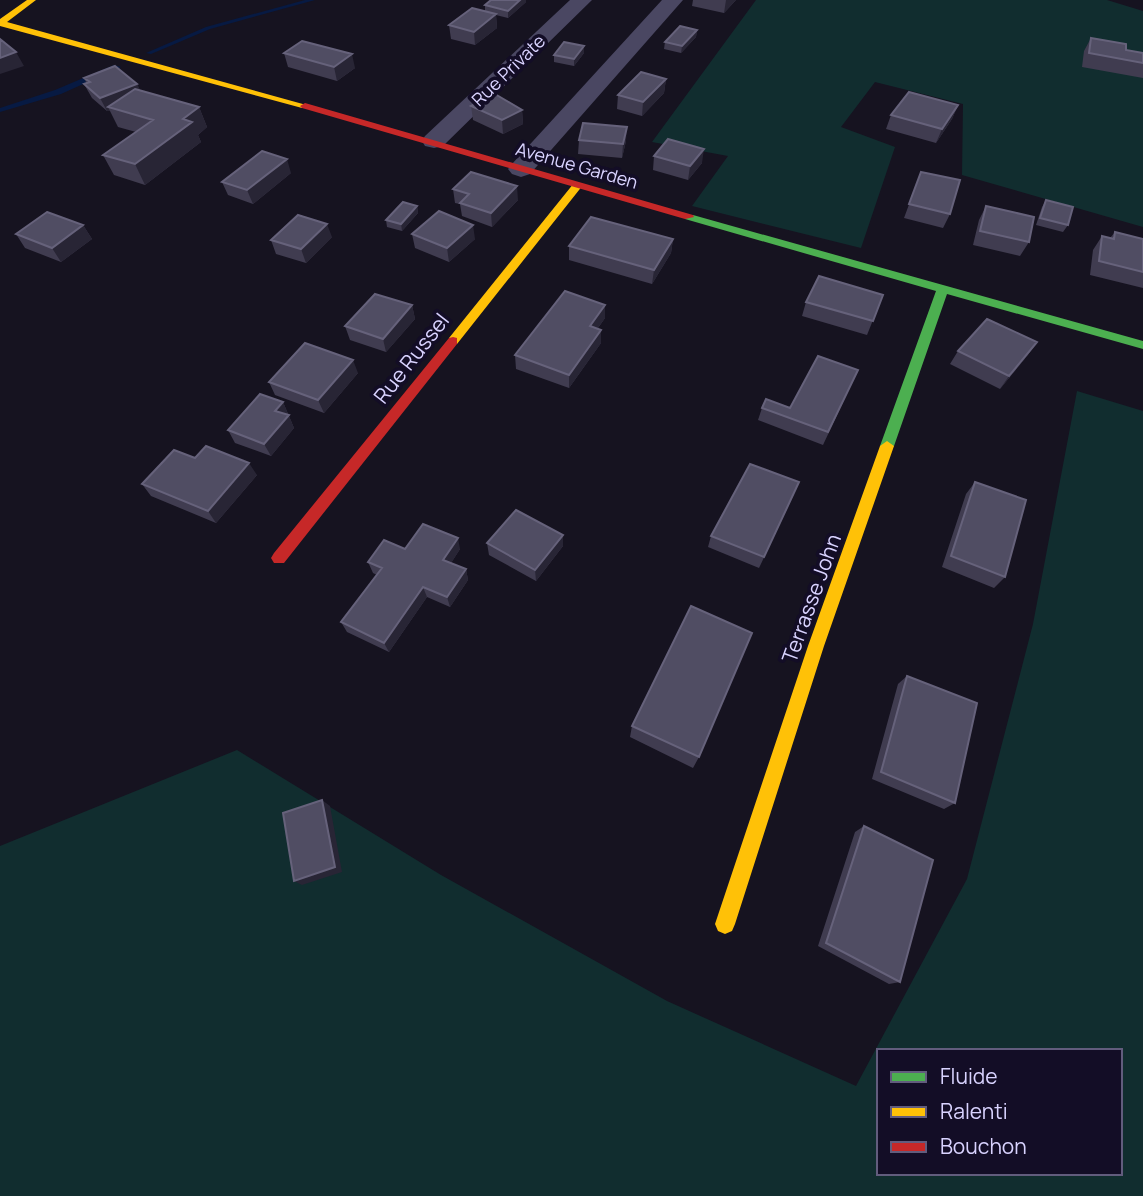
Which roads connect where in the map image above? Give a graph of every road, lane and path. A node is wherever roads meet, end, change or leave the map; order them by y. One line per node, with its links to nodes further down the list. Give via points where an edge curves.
1 (32, 0): 4 (street)
2 (582, 0): 5 (street, Rue Private)
3 (673, 0): 6 (street)
4 (0, 23): 5 (street, Avenue Garden)
5 (434, 141): 6 (street, Avenue Garden)
6 (521, 169): 7 (street, Avenue Garden)
7 (578, 185): 8 (street, Avenue Garden); 10 (street, Rue Russel)
8 (943, 289): 9 (street, Avenue Garden); 11 (street, Terrasse John, via 816,646)
9 (1143, 345)
10 (279, 558)
11 (725, 924)

